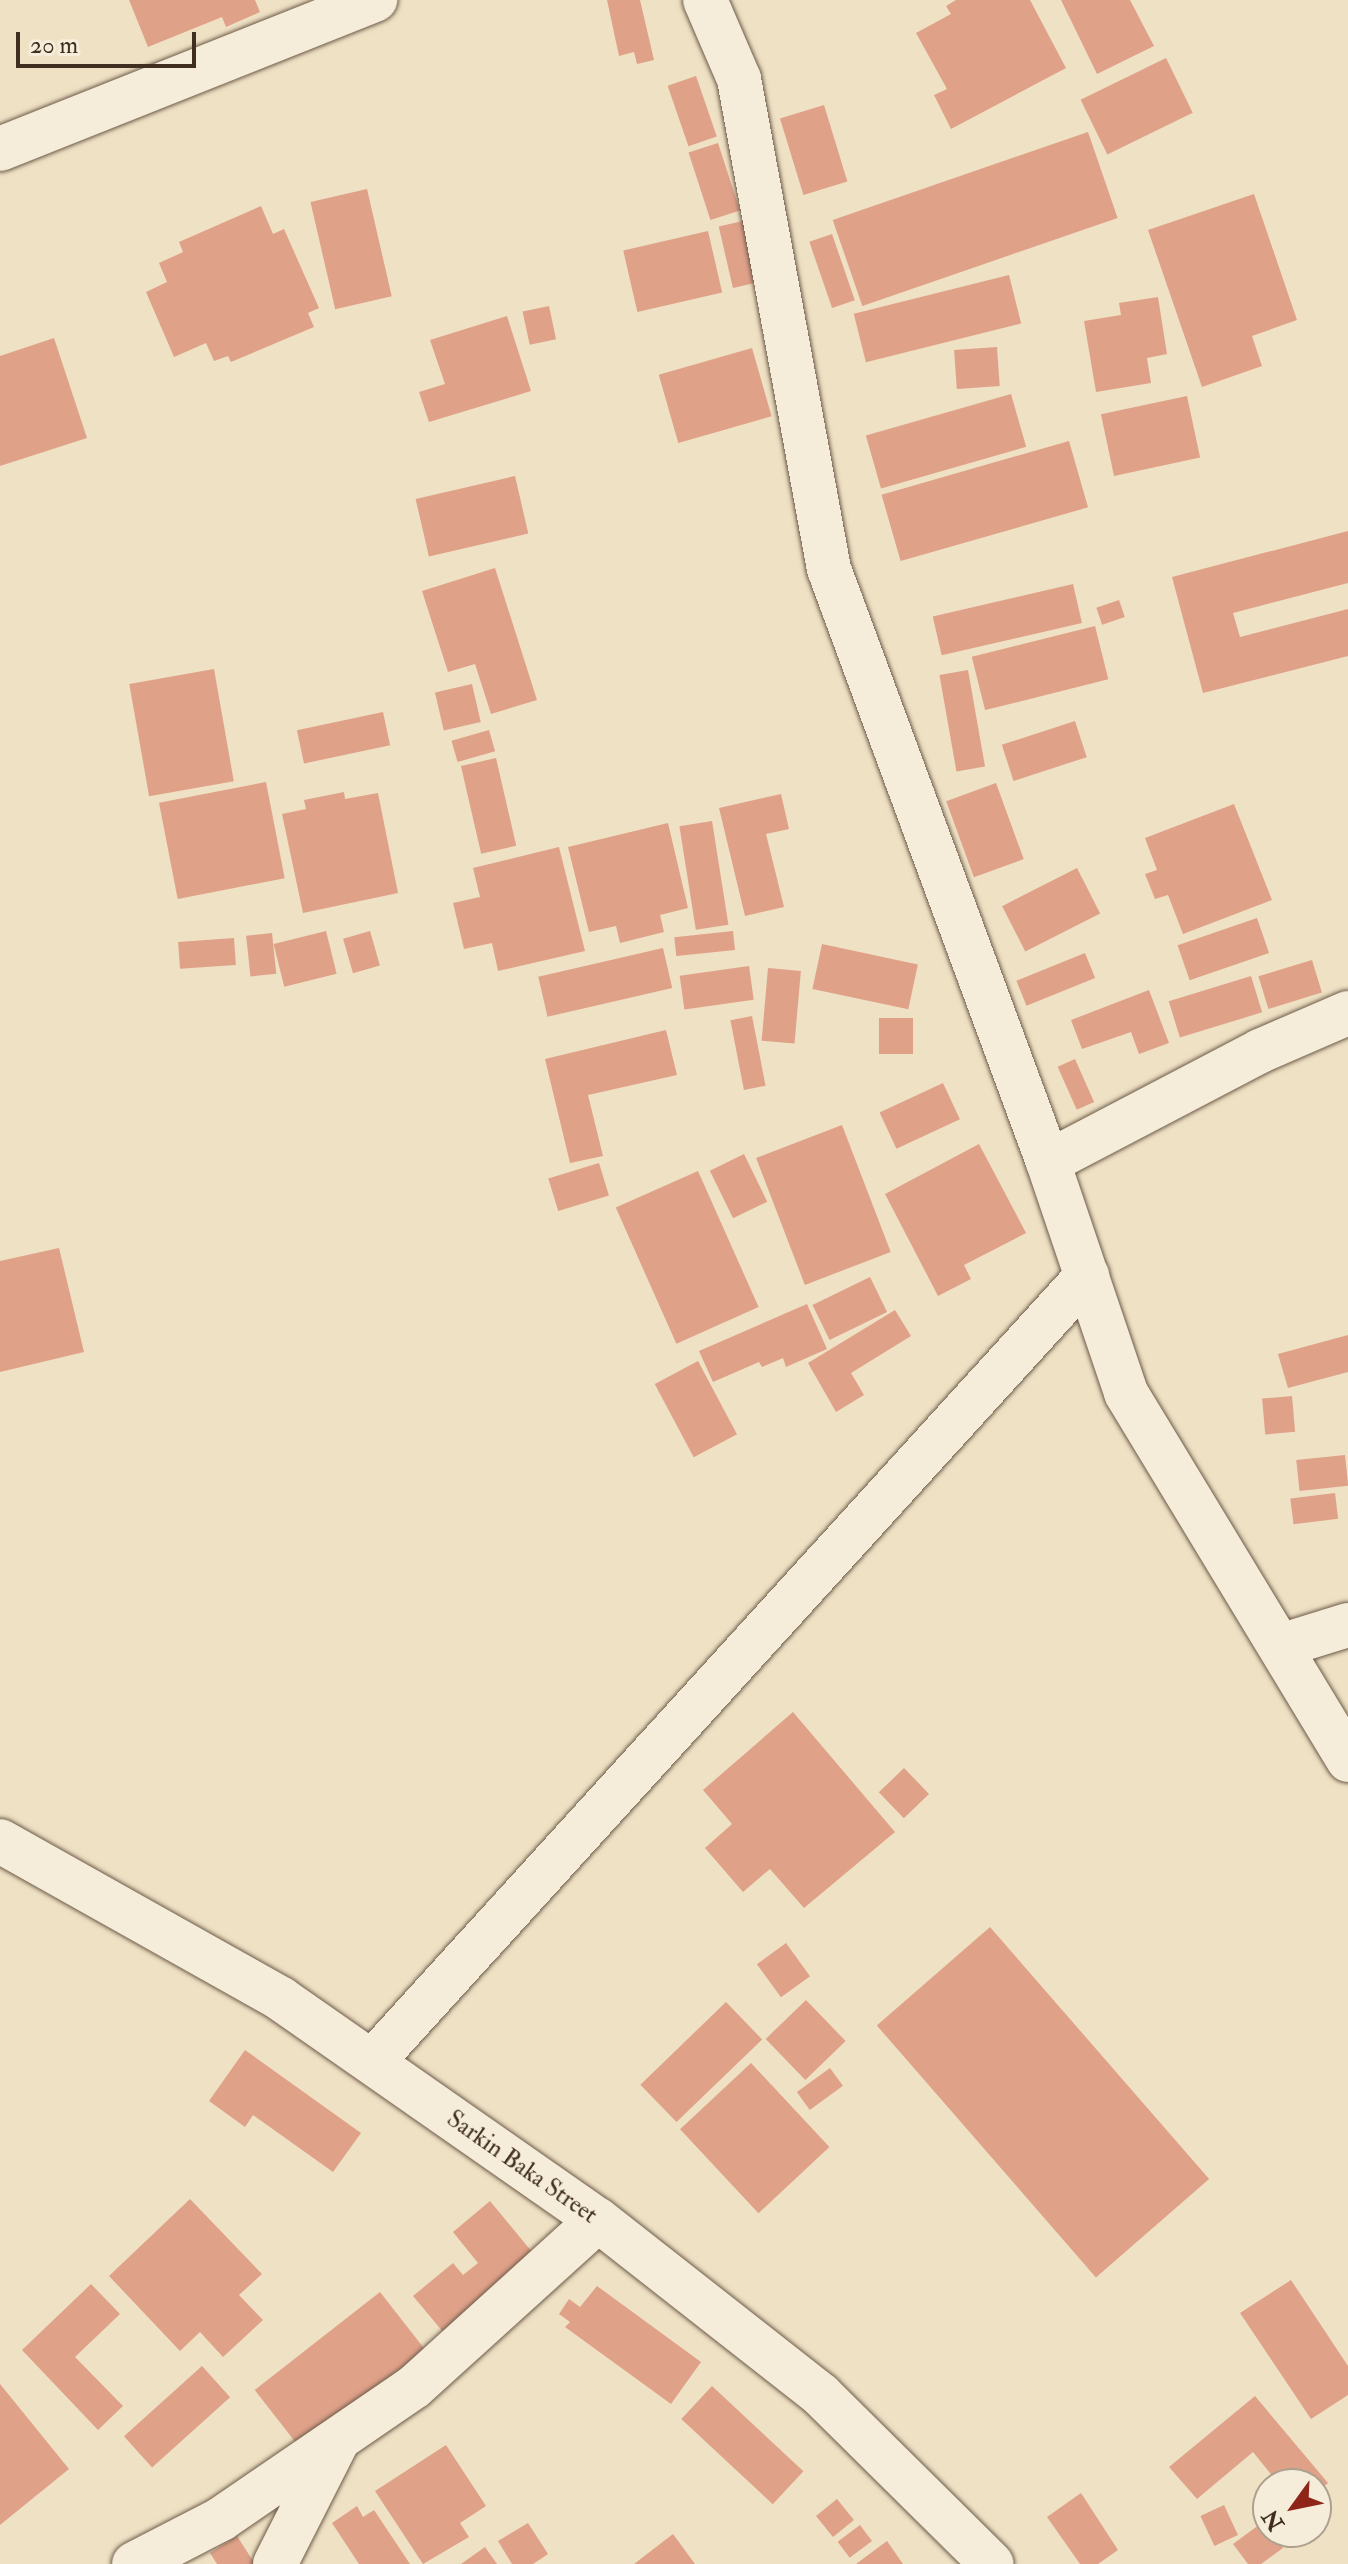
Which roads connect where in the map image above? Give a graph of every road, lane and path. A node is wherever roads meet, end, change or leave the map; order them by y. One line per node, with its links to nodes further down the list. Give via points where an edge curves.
1 (375, 0): 5 (street)
2 (679, 0): 4 (street)
3 (705, 0): 4 (street)
4 (739, 79): 7 (street, via 829,569)
5 (0, 149)
6 (1348, 1013): 7 (street, via 1260,1051)
7 (1048, 1162): 8 (street)
8 (1087, 1276): 10 (street, via 1126,1393); 13 (street)
9 (1348, 1625): 10 (street)
10 (1280, 1646): 11 (street)
11 (1348, 1760)
12 (0, 1841): 13 (street, Sarkin Baka Street, via 281,1999)
13 (372, 2062): 14 (street, Sarkin Baka Street)
14 (598, 2220): 15 (street, via 414,2387); 18 (street, Sarkin Baka Street, via 821,2395)
15 (338, 2439): 16 (street, via 221,2519); 17 (street)
16 (134, 2564)
17 (275, 2564)
18 (992, 2564)

